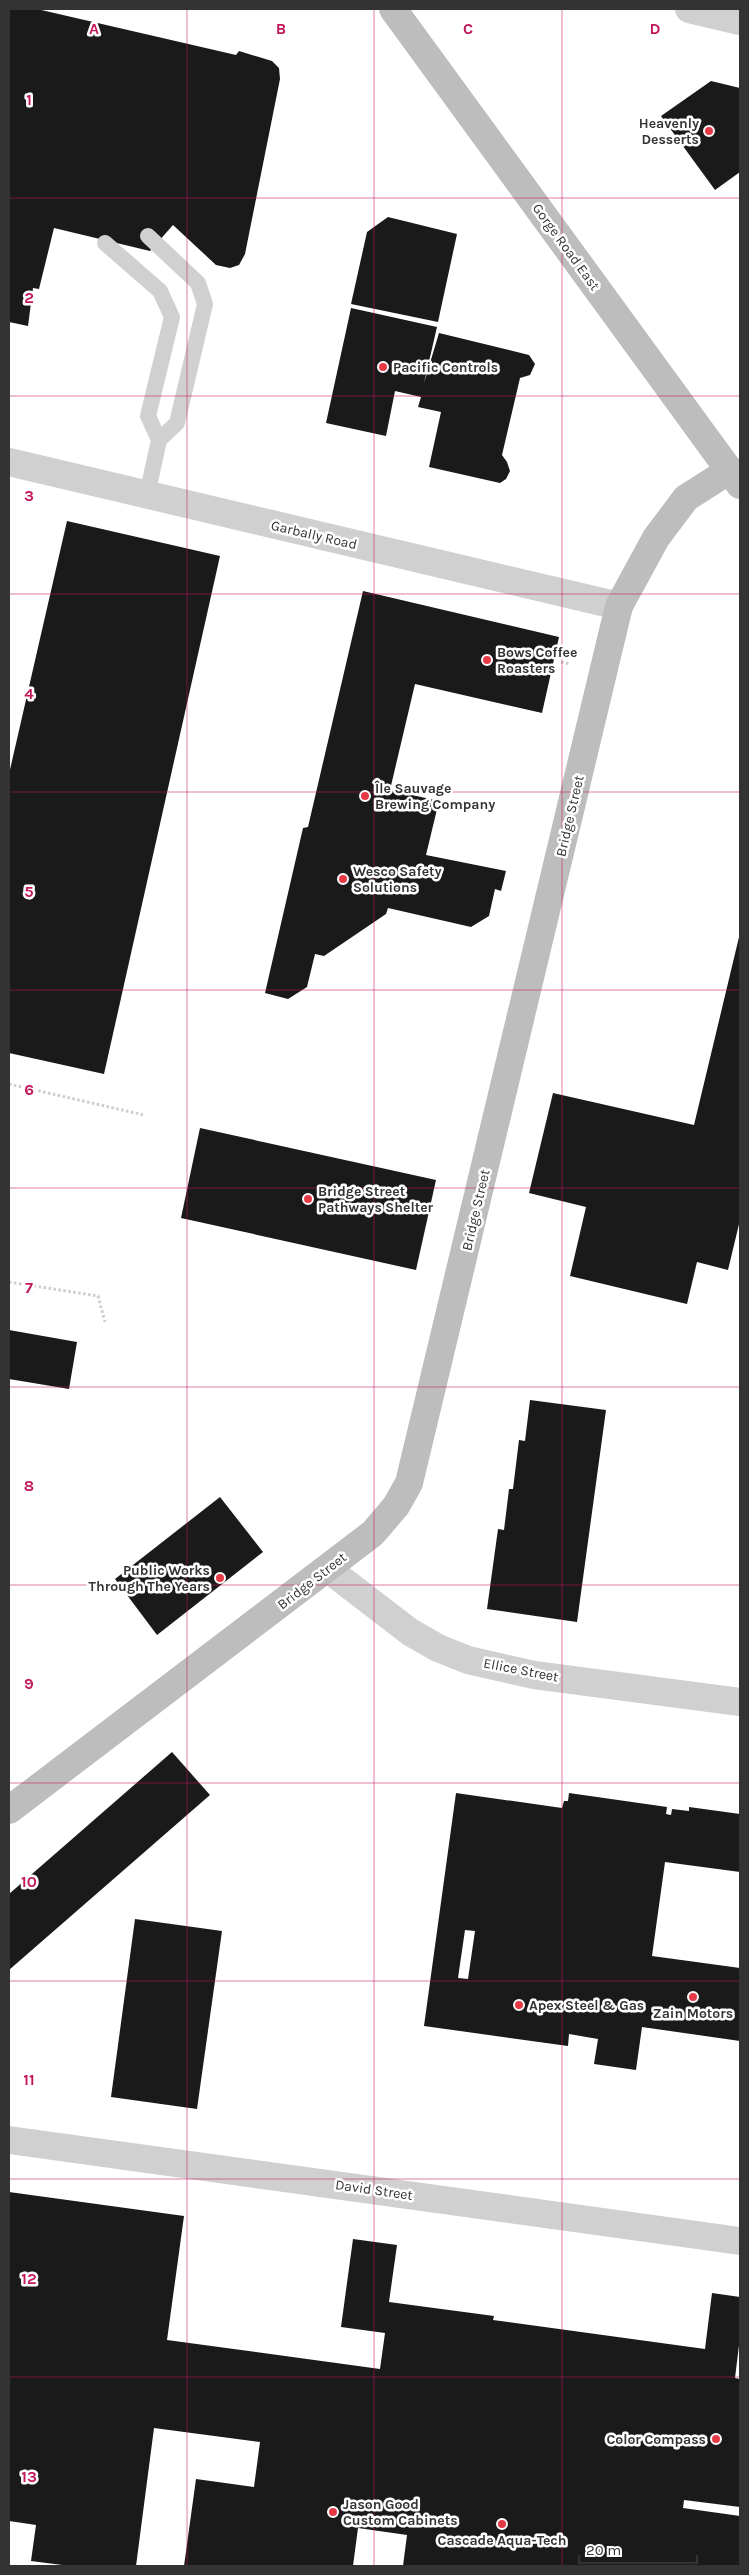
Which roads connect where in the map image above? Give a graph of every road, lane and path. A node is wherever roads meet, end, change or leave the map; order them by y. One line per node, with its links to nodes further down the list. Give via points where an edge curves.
1 (394, 9): 8 (street, Gorge Road East)
2 (689, 9): 3 (street)
3 (740, 21)
4 (148, 236): 6 (lane, via 198,283 205,304 177,423)
5 (105, 243): 6 (lane, via 160,291 172,317 148,416)
6 (158, 440): 9 (lane)
7 (9, 462): 9 (street, Garbally Road)
8 (735, 478): 10 (street, Bridge Street, via 686,498 656,538)
9 (147, 496): 10 (street, Garbally Road)
10 (619, 606): 15 (street, Bridge Street, via 409,1483 396,1506 373,1533)
11 (9, 1084): 12 (path)
12 (144, 1115)
13 (9, 1282): 14 (path, via 98,1296)
14 (106, 1322)
15 (328, 1569): 16 (street, Ellice Street, via 410,1632 468,1660 534,1675); 17 (street, Bridge Street)
16 (740, 1702)
17 (9, 1810)
18 (9, 2140): 19 (street, David Street)
19 (740, 2241)

